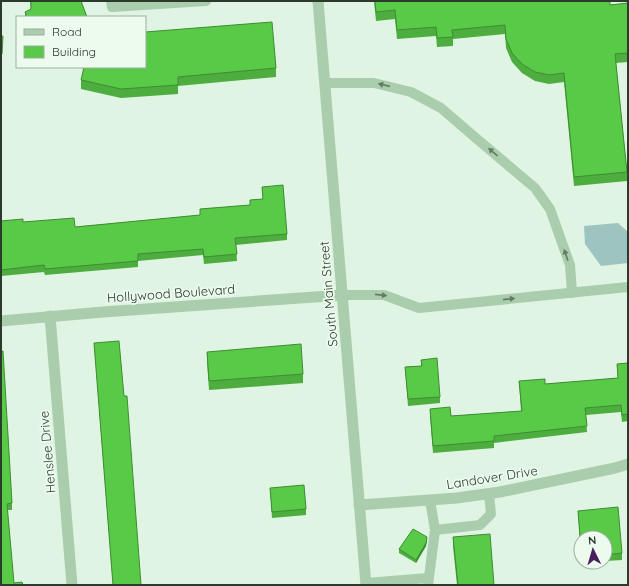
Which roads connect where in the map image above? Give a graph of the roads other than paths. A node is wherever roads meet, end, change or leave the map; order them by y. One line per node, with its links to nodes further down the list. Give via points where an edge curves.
1 (111, 1): 2 (lane, via 112,7)
2 (206, 1)
3 (318, 1): 4 (street, South Main Street)
4 (326, 83): 6 (lane, one-way to 4, via 570,265 550,209 535,188 440,108 411,92 374,83); 7 (street, South Main Street)
5 (628, 287): 6 (lane)
6 (572, 293): 7 (lane, one-way to 6, via 384,295 419,308)
7 (343, 295): 8 (street, Hollywood Boulevard); 13 (street, South Main Street)
8 (50, 316): 9 (street, Hollywood Boulevard); 17 (street, Henslee Drive)
9 (1, 321)
10 (628, 464): 11 (street, Landover Drive)
11 (489, 494): 12 (street, Landover Drive); 14 (lane, via 491,514 480,525)
12 (430, 500): 13 (street, Landover Drive); 14 (lane)
13 (359, 505): 16 (street, South Main Street)
14 (435, 530): 15 (lane)
15 (428, 581): 16 (lane)
16 (366, 584)
17 (72, 585)

